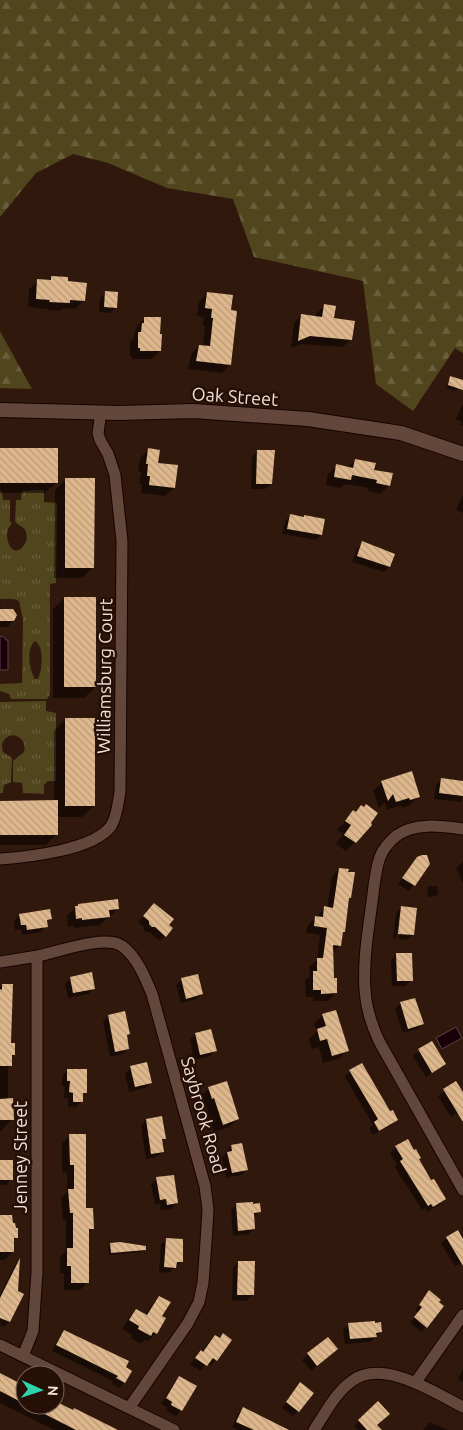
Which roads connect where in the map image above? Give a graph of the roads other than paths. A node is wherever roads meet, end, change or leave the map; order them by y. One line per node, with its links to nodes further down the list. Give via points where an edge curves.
1 (0, 410): 2 (street, Oak Street)
2 (101, 412): 3 (street, Oak Street, via 193,411 313,420 401,434); 5 (street, Williamsburg Court, via 98,433 116,475 122,541 120,792 114,820 105,832 85,843 38,856)
3 (463, 454)
4 (463, 829): 8 (street, via 409,829 386,846 377,871 364,989 379,1041)
5 (0, 860)
6 (38, 956): 7 (street, Saybrook Road); 11 (street, Jenney Street, via 37,1272 33,1330); 14 (street, Saybrook Road, via 98,942 113,942 121,945 137,962 152,994 206,1186 207,1227 199,1302)
7 (0, 962)
8 (463, 1190)
9 (463, 1315): 12 (street)
10 (0, 1344): 11 (street)
11 (23, 1356): 14 (street)
12 (414, 1383): 13 (street); 16 (street, via 379,1372 361,1375 340,1392)
13 (463, 1407)
14 (129, 1408): 15 (street)
15 (174, 1430)
16 (314, 1430)

